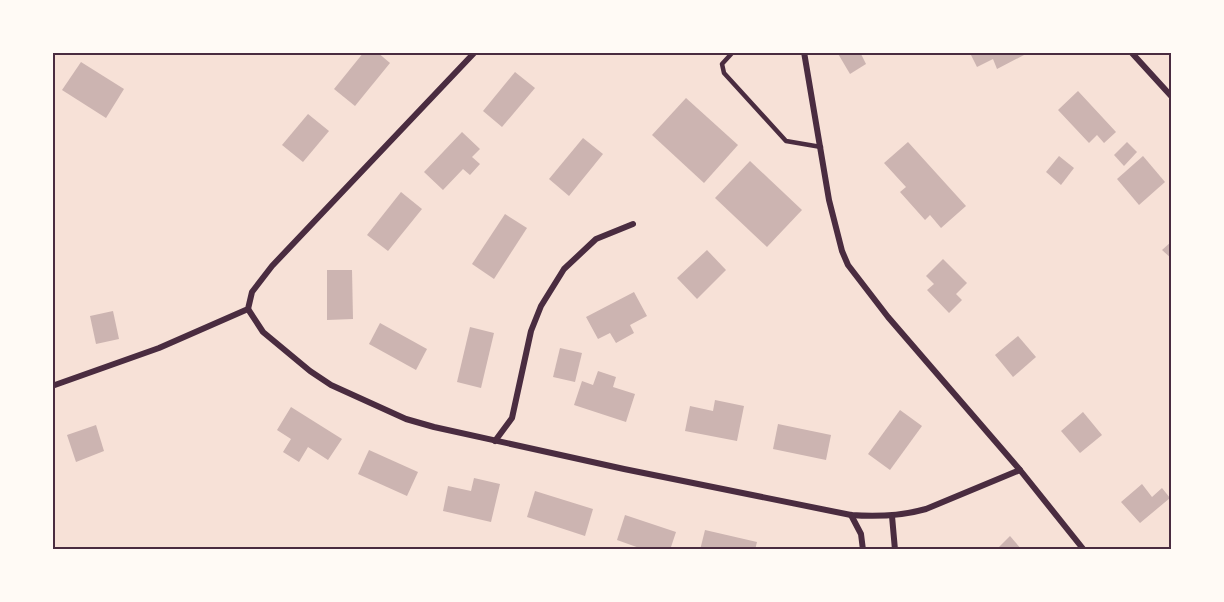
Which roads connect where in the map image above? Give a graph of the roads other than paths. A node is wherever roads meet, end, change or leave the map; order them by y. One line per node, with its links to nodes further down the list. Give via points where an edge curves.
1 (475, 52): 8 (street, via 272,266 252,292)
2 (733, 52): 6 (lane, via 722,64 723,73 786,141)
3 (804, 52): 6 (street)
4 (1131, 52): 5 (street)
5 (1172, 97)
6 (821, 147): 11 (street, via 830,200 848,265)
7 (633, 224): 10 (street, via 596,239 564,269 541,306 531,331 512,418)
8 (248, 309): 9 (street, via 159,348); 10 (street, via 263,332 331,385 406,419)
9 (52, 386)
10 (495, 441): 12 (street)
11 (1020, 470): 13 (street, via 926,508); 16 (street)
12 (851, 515): 13 (street); 14 (street, via 861,534)
13 (892, 516): 15 (street)
14 (863, 549)
15 (895, 549)
16 (1084, 549)

